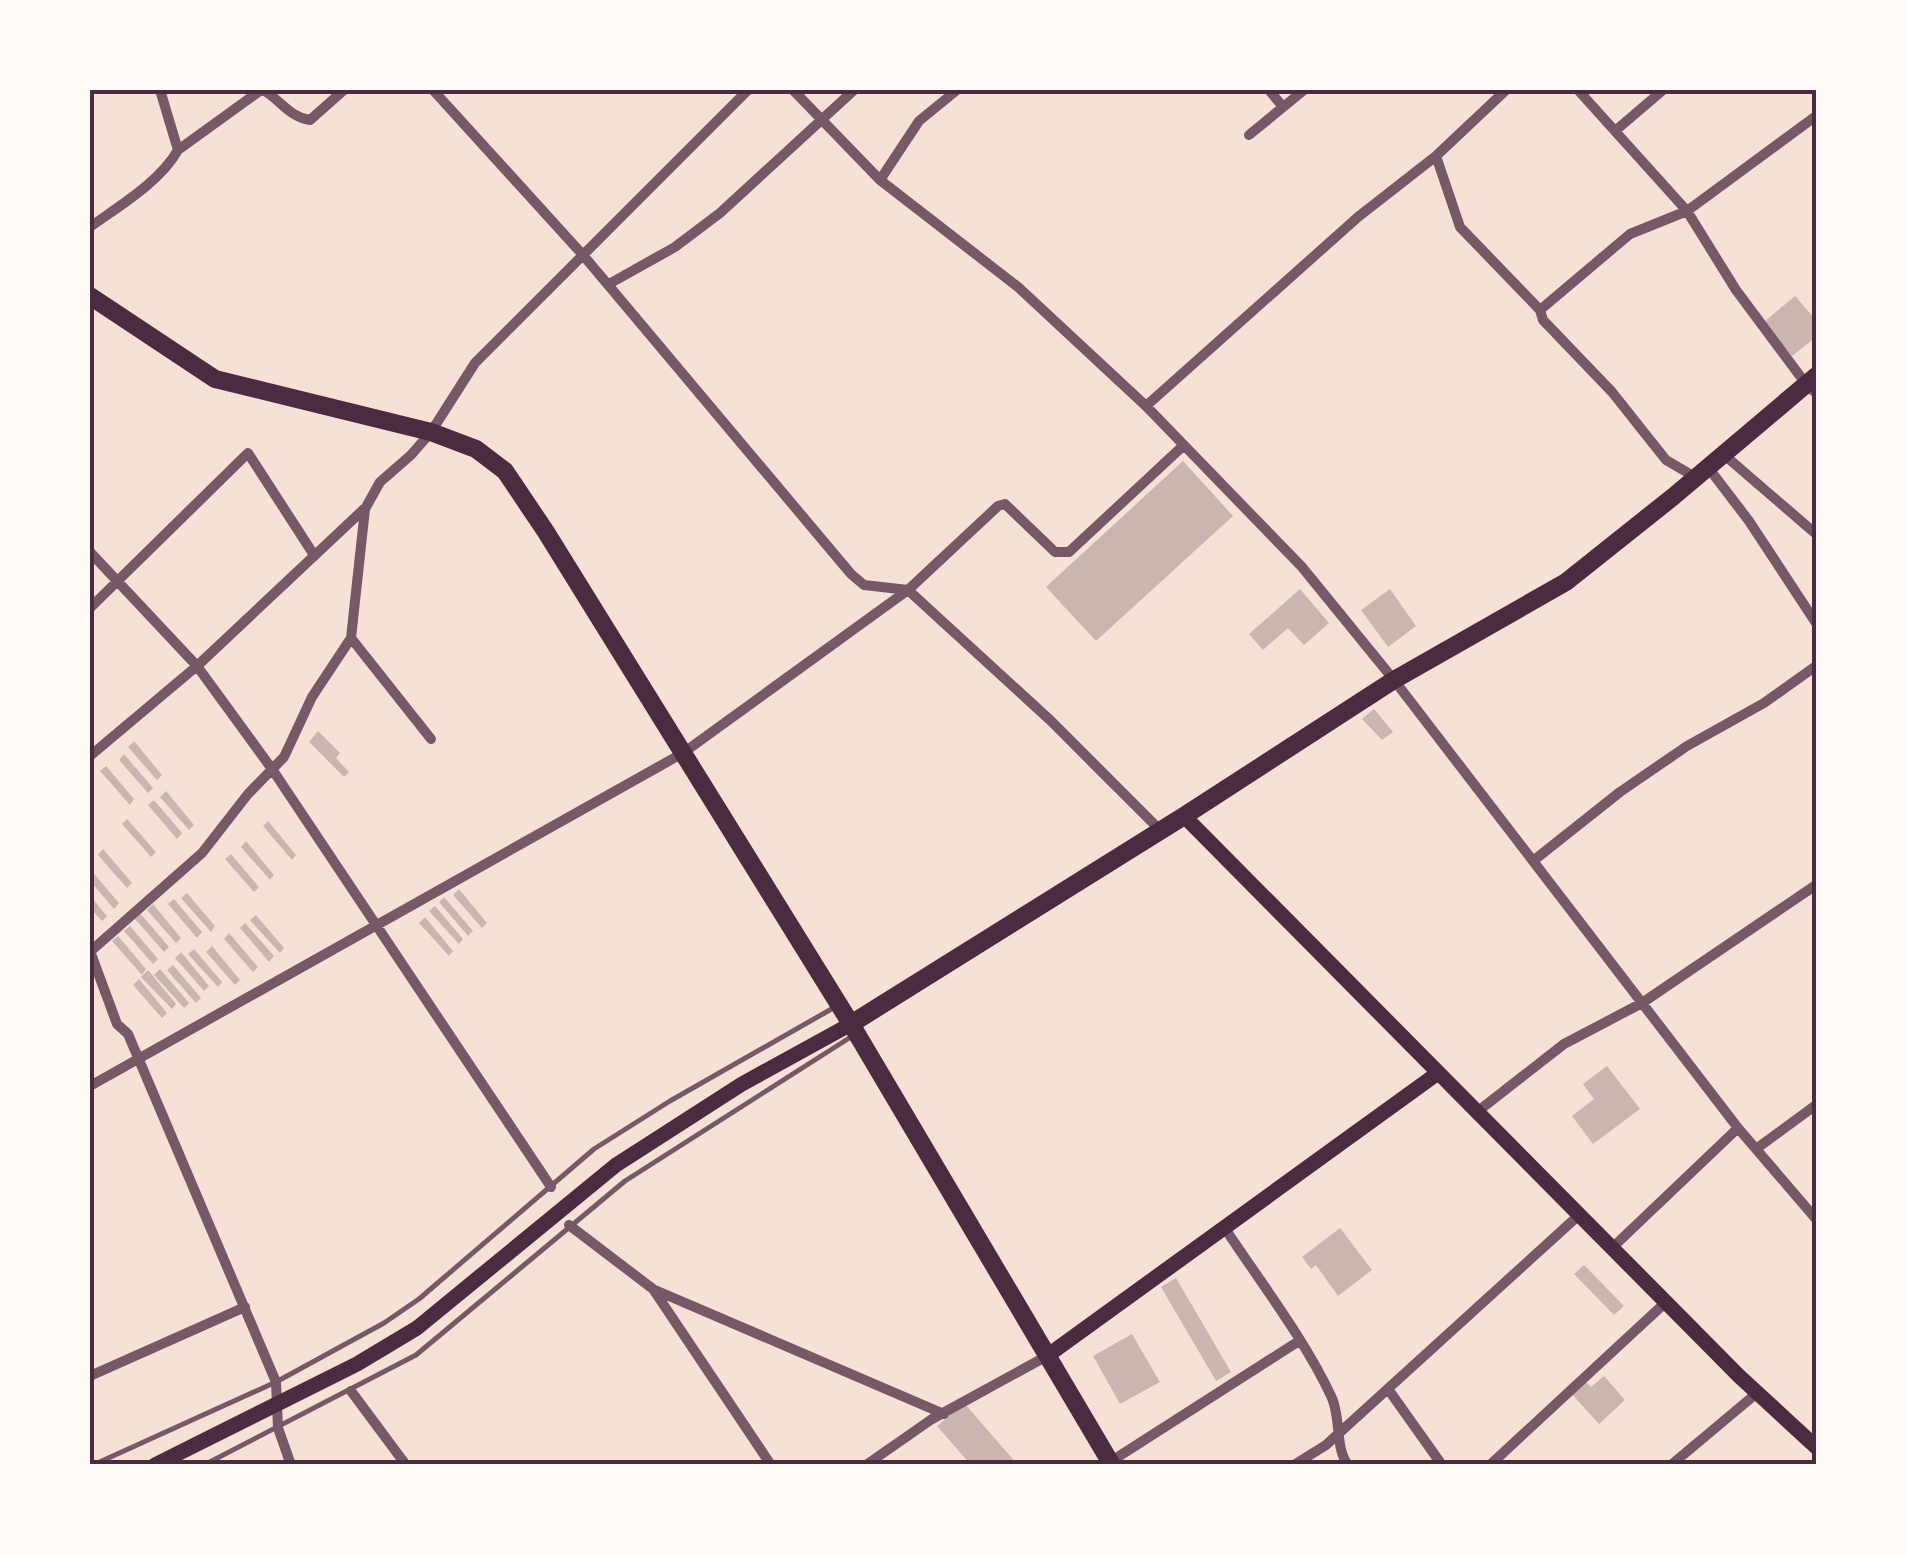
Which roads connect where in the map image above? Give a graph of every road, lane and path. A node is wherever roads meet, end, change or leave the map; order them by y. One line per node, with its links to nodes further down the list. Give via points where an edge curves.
1 (160, 90): 19 (street)
2 (262, 90): 3 (street, via 295,118 310,120); 19 (street)
3 (344, 90)
4 (433, 90): 24 (street)
5 (748, 90): 24 (street)
6 (793, 90): 16 (street)
7 (854, 90): 16 (street)
8 (957, 90): 21 (street, via 919,121)
9 (1269, 90): 14 (street)
10 (1304, 90): 14 (street)
11 (1506, 90): 20 (street)
12 (1578, 90): 17 (street)
13 (1664, 90): 17 (street)
14 (1284, 106): 18 (street)
15 (1816, 116): 22 (street)
16 (820, 122): 21 (street); 25 (street, via 675,247)
17 (1615, 131): 22 (street)
18 (1249, 135)
19 (178, 150): 23 (street)
20 (1436, 156): 27 (street, via 1460,226); 29 (street)
21 (880, 180): 29 (street, via 1018,287)
22 (1687, 211): 27 (street, via 1630,234); 28 (street, via 1736,290)
23 (90, 227)
24 (584, 254): 25 (street); 30 (street, via 476,363)
25 (609, 284): 38 (street, via 851,574 864,585)
26 (90, 296): 30 (main road, via 215,379)
27 (1540, 310): 32 (street, via 1666,460)
28 (1813, 384): 32 (main road)
29 (1146, 406): 31 (street)
30 (431, 432): 33 (street, via 380,482); 46 (main road, via 476,449 505,471)
31 (1184, 445): 38 (street, via 1069,552 1055,552 1005,504); 44 (street, via 1302,567)
32 (1708, 465): 34 (street); 40 (street); 44 (main road, via 1566,582)
33 (365, 509): 36 (street); 41 (street)
34 (1816, 534)
35 (90, 552): 37 (street)
36 (314, 555): 37 (street, via 248,453); 42 (street)
37 (117, 581): 39 (street); 42 (street)
38 (908, 590): 46 (street); 50 (street)
39 (90, 608)
40 (1816, 623)
41 (351, 638): 45 (street); 48 (street)
42 (197, 666): 47 (street); 48 (street)
43 (1816, 666): 51 (street, via 1620,792)
44 (1394, 680): 49 (main road); 51 (street)
45 (431, 738)
46 (684, 754): 53 (street); 56 (main road)
47 (90, 756)
48 (272, 770): 53 (street); 54 (street, via 202,853)
49 (1184, 816): 50 (main road); 59 (main road)
50 (1160, 830): 57 (main road)
51 (1533, 862): 55 (street)
52 (1816, 885): 55 (street)
53 (377, 925): 58 (street); 65 (street)
54 (91, 950): 58 (street, via 117,1024)
55 (1642, 1003): 62 (street, via 1564,1044); 63 (street)
56 (839, 1004): 57 (main road); 65 (lane, via 594,1149)
57 (854, 1029): 68 (lane, via 624,1181); 75 (main road); 87 (main road, via 742,1084 616,1165 417,1328)
58 (138, 1059): 60 (street); 73 (street)
59 (1438, 1072): 62 (main road); 69 (main road)
60 (90, 1086)
61 (1816, 1105): 64 (street)
62 (1477, 1112): 66 (main road)
63 (1738, 1128): 64 (street); 70 (street)
64 (1756, 1149): 67 (street)
65 (551, 1187): 77 (lane, via 419,1299)
66 (1579, 1215): 70 (main road); 78 (street)
67 (1816, 1219)
68 (569, 1225): 71 (street); 79 (lane, via 416,1355)
69 (1224, 1227): 74 (street); 75 (main road)
70 (1612, 1248): 72 (main road)
71 (654, 1290): 81 (street); 91 (street)
72 (1666, 1302): 80 (main road); 96 (street)
73 (245, 1307): 76 (street); 77 (street)
74 (1299, 1340): 83 (street, via 1333,1401); 85 (street)
75 (1047, 1356): 81 (street); 85 (main road)
76 (90, 1376)
77 (276, 1382): 82 (street); 86 (lane)
78 (1388, 1389): 83 (street); 95 (street)
79 (351, 1391): 82 (lane); 90 (street)
80 (1757, 1392): 84 (main road); 97 (street)
81 (944, 1414): 92 (street)
82 (278, 1428): 88 (lane); 89 (street)
83 (1340, 1430): 93 (street); 94 (street)
84 (1816, 1448)
85 (1111, 1464)
86 (93, 1465)
87 (154, 1465)
88 (204, 1465)
89 (291, 1465)
90 (406, 1465)
91 (771, 1465)
92 (866, 1465)
93 (1294, 1465)
94 (1348, 1465)
95 (1442, 1465)
96 (1490, 1465)
97 (1671, 1465)

